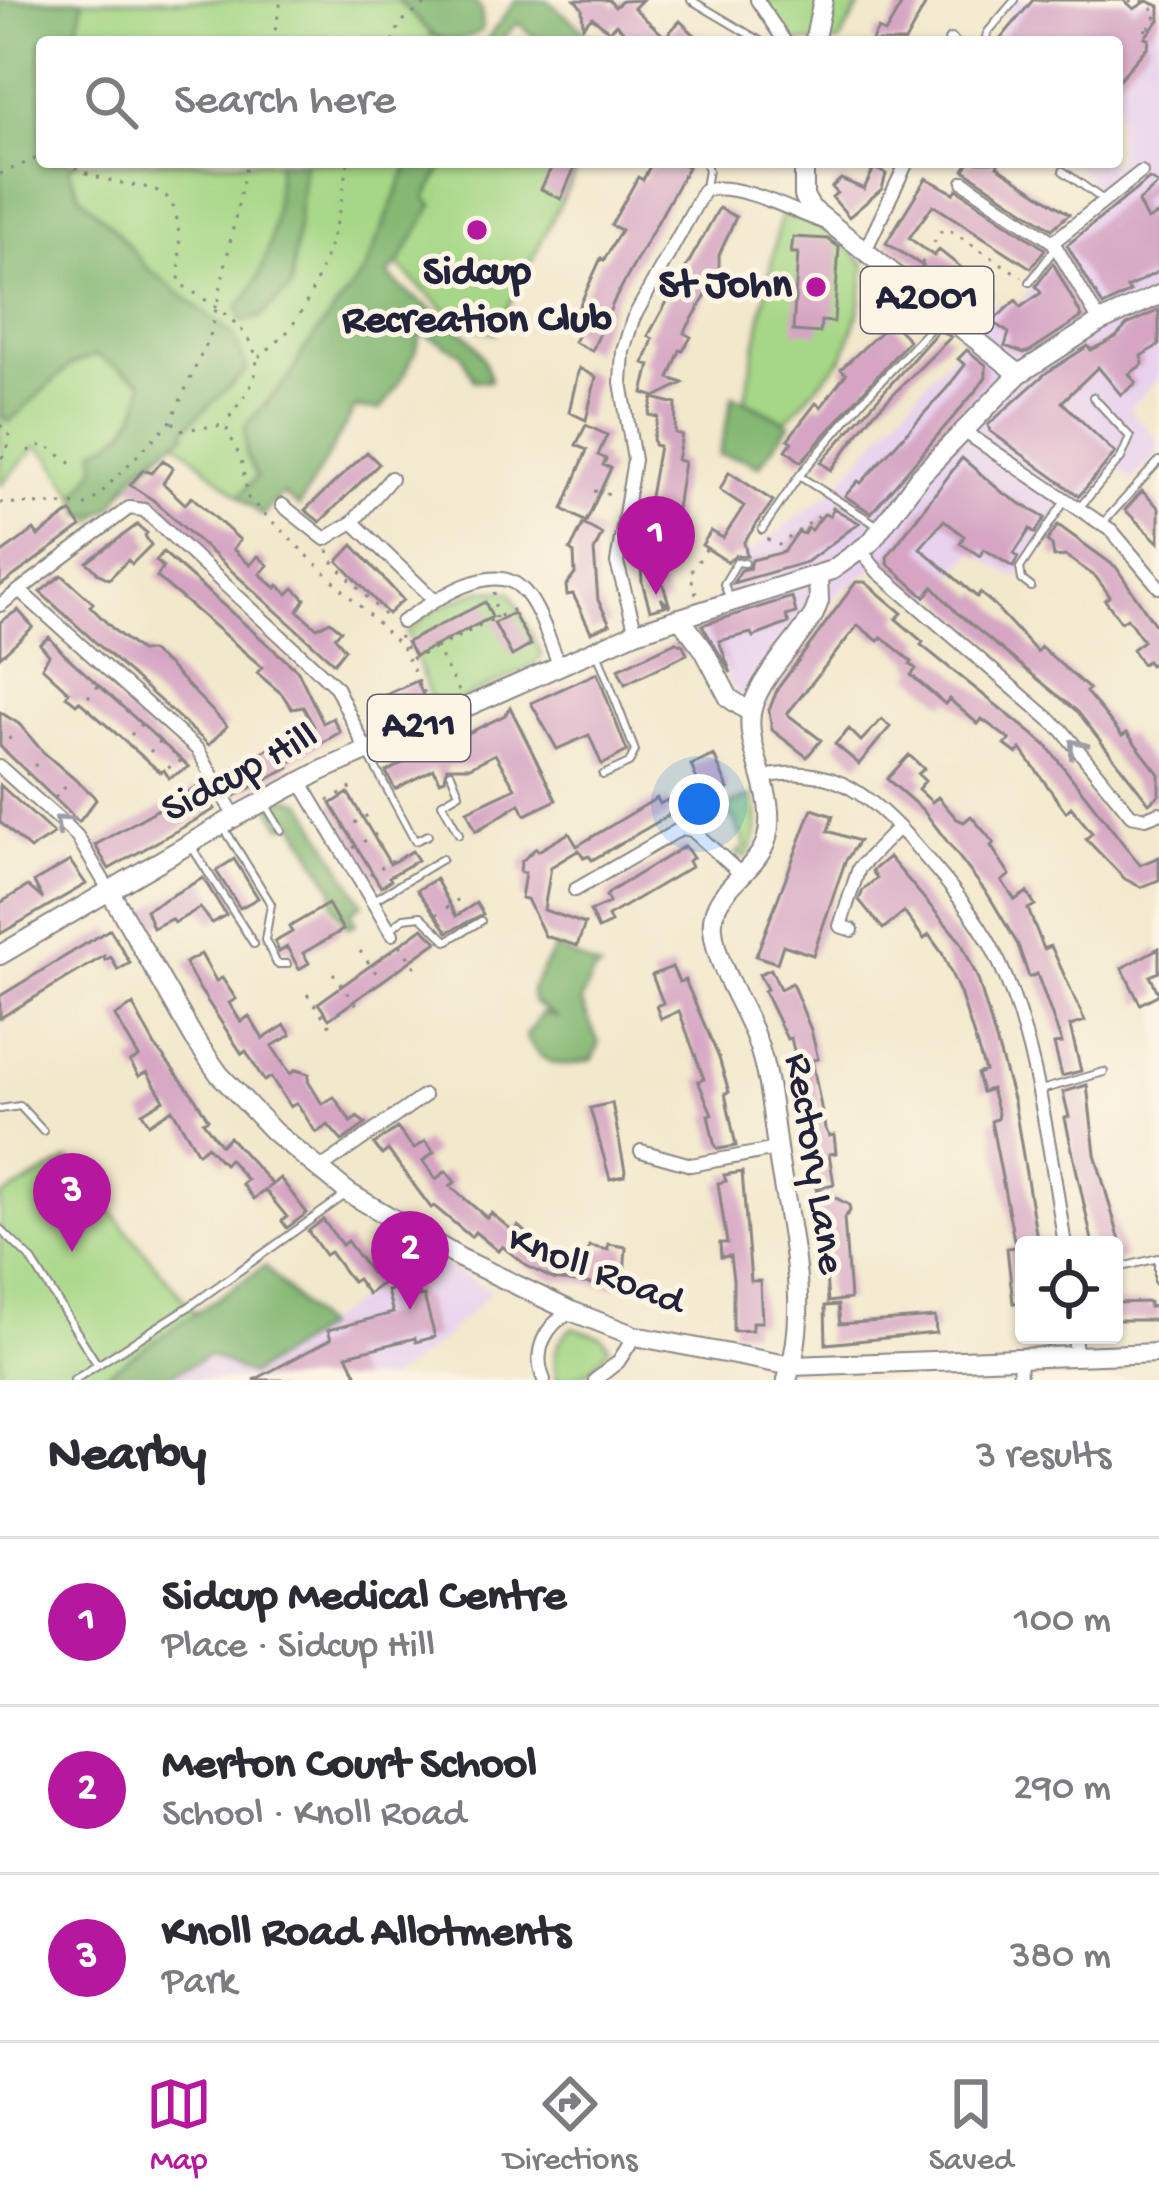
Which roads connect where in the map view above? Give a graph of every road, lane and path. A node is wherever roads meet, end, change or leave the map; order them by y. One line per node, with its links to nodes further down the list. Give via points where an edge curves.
1 (281, 0): 11 (path)
2 (432, 0): 12 (path)
3 (691, 0): 13 (lane)
4 (757, 0): 14 (street)
5 (823, 0): 15 (street)
6 (1015, 0): 16 (lane)
7 (1130, 0): 8 (path)
8 (1140, 0): 9 (path)
9 (1159, 13): 10 (path, via 1144,30)
10 (1151, 31)
11 (274, 36)
12 (395, 36)
13 (755, 36)
14 (782, 36)
15 (815, 36)
16 (986, 36)
17 (36, 159): 26 (path)
18 (75, 168): 36 (path, via 172,199 181,232 179,283)
19 (247, 168): 36 (path)
20 (347, 168): 39 (path, via 320,271 288,331)
21 (707, 168): 28 (lane)
22 (806, 168): 30 (street, A2001)
23 (904, 168): 32 (street)
24 (1063, 171): 29 (lane)
25 (1141, 172): 29 (street)
26 (0, 174)
27 (964, 182): 31 (street)
28 (704, 190): 30 (street, via 741,193); 80 (street, via 623,351 634,460 617,563)
29 (1105, 201): 31 (street)
30 (835, 226): 32 (street, A2001)
31 (1055, 245): 34 (lane); 38 (street)
32 (864, 253): 37 (street, A2001)
33 (911, 281): 34 (path, via 948,230)
34 (1030, 282)
35 (1159, 295): 38 (street, A211)
36 (217, 308): 39 (path); 42 (path)
37 (945, 313): 40 (street, A2001); 50 (lane)
38 (1100, 322): 40 (street, A211)
39 (257, 358): 44 (path, via 255,378)
40 (1019, 374): 45 (street, A211)
41 (1093, 397): 55 (lane, via 1130,437 1121,458)
42 (171, 421): 44 (path, via 179,430); 54 (path, via 89,505)
43 (0, 424): 47 (path, via 11,444)
44 (225, 424): 86 (path, via 248,498 402,647)
45 (962, 430): 55 (street); 60 (street, A211)
46 (28, 451): 49 (path, via 45,444)
47 (0, 460)
48 (1159, 461): 59 (lane)
49 (77, 468)
50 (800, 476): 60 (lane); 61 (lane)
51 (391, 478): 58 (street)
52 (594, 491): 53 (path)
53 (611, 494)
54 (0, 503)
55 (1073, 503): 59 (street); 69 (lane, via 1020,568)
56 (283, 505): 62 (street)
57 (820, 510): 63 (path)
58 (353, 522): 62 (street); 72 (street)
59 (1102, 524): 70 (street)
60 (882, 529): 64 (street, A211)
61 (762, 530)
62 (325, 539): 81 (path, via 331,560 399,631 413,659)
63 (775, 544)
64 (862, 552): 67 (street, Sidcup Hill / A211); 113 (street, one-way to 64, via 1131,815 1062,730)
65 (710, 555): 76 (path, via 705,550 690,573)
66 (745, 562): 74 (lane, via 724,584)
67 (818, 576): 74 (street, Sidcup Hill / A211); 89 (street, via 814,614)
68 (493, 578): 72 (street); 73 (street, via 512,581); 77 (path)
69 (1031, 586)
70 (1159, 587)
71 (20, 591): 75 (street); 84 (street); 97 (street, via 129,508 152,515 336,687)
72 (434, 600): 79 (street)
73 (530, 601): 77 (path); 83 (street)
74 (730, 601): 76 (street, Sidcup Hill / A211)
75 (0, 605)
76 (701, 611): 78 (street, Sidcup Hill / A211)
77 (496, 618): 81 (path)
78 (680, 618): 80 (street, Sidcup Hill / A211); 89 (street, via 729,698)
79 (402, 622)
80 (636, 632): 82 (street, Sidcup Hill / A211)
81 (436, 648): 87 (path)
82 (596, 649): 83 (street, Sidcup Hill / A211); 103 (lane, via 635,751)
83 (560, 664): 87 (street, Sidcup Hill / A211)
84 (110, 672): 85 (path); 88 (street)
85 (88, 697)
86 (429, 701)
87 (466, 706): 90 (street, Sidcup Hill / A211)
88 (153, 710): 91 (street); 93 (path)
89 (751, 712): 104 (street, Rectory Lane)
90 (427, 724): 95 (lane); 97 (street, Sidcup Hill / A211)
91 (172, 728): 96 (street); 98 (path)
92 (14, 734): 94 (path)
93 (131, 735)
94 (0, 748)
95 (439, 748)
96 (196, 749): 101 (path); 114 (street)
97 (366, 751): 105 (street, Sidcup Hill / A211); 119 (lane, via 415,841)
98 (150, 752)
99 (41, 759): 106 (path)
100 (0, 767): 106 (street)
101 (168, 769)
102 (451, 773): 118 (lane, via 460,794 442,803)
103 (603, 775)
104 (765, 777): 115 (street, via 815,772 844,783); 125 (street, Rectory Lane, via 768,835)
105 (301, 781): 109 (street, Sidcup Hill / A211); 111 (street)
106 (18, 783): 110 (street)
107 (68, 784): 110 (path)
108 (356, 785): 111 (path)
109 (263, 801): 114 (street, Sidcup Hill / A211); 116 (lane)
110 (46, 808): 127 (street, one-way to 110, via 76,836)
111 (316, 808): 120 (street)
112 (373, 812): 120 (path)
113 (1159, 813)
114 (229, 821): 121 (street, Sidcup Hill / A211); 138 (lane, via 272,904 265,940 278,964)
115 (898, 827): 133 (street, via 859,868 840,926); 146 (street, via 989,941)
116 (281, 830)
117 (383, 830): 122 (path)
118 (459, 834)
119 (428, 835)
120 (333, 836): 122 (street)
121 (189, 843): 127 (street, Sidcup Hill / A211); 135 (lane)
122 (343, 854): 126 (street)
123 (399, 856): 126 (path)
124 (442, 860): 130 (lane)
125 (741, 874): 128 (street, via 682,828); 150 (street, Rectory Lane, via 717,905 713,929 763,1060)
126 (358, 881): 130 (street)
127 (109, 890): 137 (street, Sidcup Hill / A211); 152 (street, Knoll Road, via 219,1074)
128 (575, 890)
129 (459, 898): 131 (path)
130 (371, 902): 134 (street)
131 (428, 920): 132 (lane, via 447,941); 134 (lane, via 411,915)
132 (481, 921)
133 (852, 930)
134 (391, 932): 139 (path)
135 (254, 944)
136 (360, 951): 141 (path)
137 (0, 955)
138 (286, 964)
139 (416, 968)
140 (333, 973): 143 (path)
141 (388, 988)
142 (307, 994): 144 (path)
143 (360, 1009)
144 (333, 1030)
145 (1104, 1072): 146 (lane)
146 (1037, 1091): 155 (street)
147 (424, 1096): 152 (street)
148 (0, 1109): 149 (lane, via 20,1106)
149 (43, 1131)
150 (777, 1149): 151 (street, via 691,1166); 165 (street, Rectory Lane, via 797,1294)
151 (640, 1151)
152 (318, 1170): 153 (street, Knoll Road)
153 (350, 1192): 158 (street, Knoll Road, via 476,1267); 163 (lane)
154 (0, 1229): 163 (lane, via 31,1259)
155 (1063, 1236)
156 (1123, 1268): 157 (lane, via 1158,1258)
157 (1158, 1282)
158 (571, 1311): 159 (street, Knoll Road); 167 (street, via 540,1347)
159 (635, 1336): 165 (street, Knoll Road); 168 (street)
160 (1075, 1344): 161 (street, Knoll Road); 162 (street, Knoll Road)
161 (1159, 1352)
162 (1019, 1356): 164 (street, Knoll Road); 169 (street)
163 (97, 1364): 166 (lane)
164 (897, 1371): 165 (street, Knoll Road)
165 (790, 1373)
166 (74, 1380)
167 (544, 1380)
168 (595, 1380)
169 (1020, 1380)

